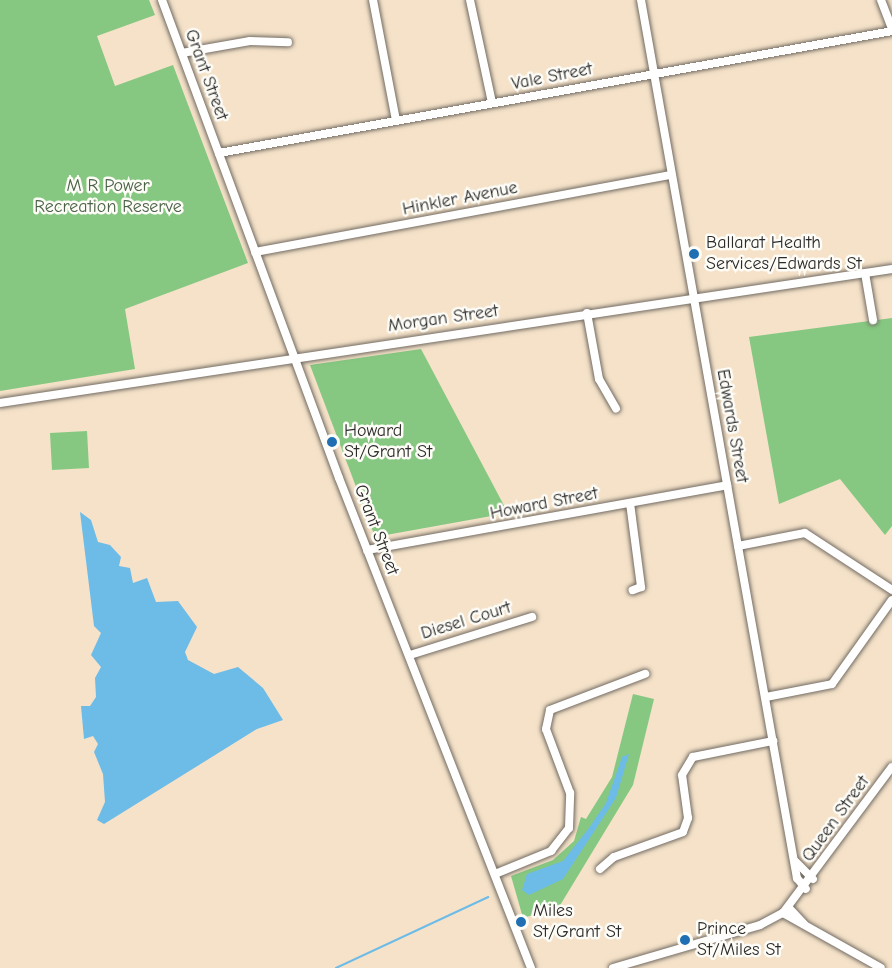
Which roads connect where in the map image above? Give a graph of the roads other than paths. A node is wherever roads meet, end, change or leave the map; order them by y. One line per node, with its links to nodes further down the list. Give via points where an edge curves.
1 (162, 0): 8 (street, Grant Street)
2 (373, 0): 11 (street)
3 (470, 0): 10 (street)
4 (640, 0): 9 (street, Edwards Street)
5 (881, 0): 6 (street)
6 (892, 30): 9 (street, Vale Street)
7 (288, 42): 8 (street, via 250,41)
8 (182, 53): 12 (street, Grant Street)
9 (653, 74): 10 (street, Vale Street); 13 (street, Edwards Street)
10 (492, 104): 11 (street, Vale Street)
11 (396, 121): 12 (street, Vale Street)
12 (219, 153): 14 (street, Grant Street)
13 (671, 175): 14 (street, Hinkler Avenue); 17 (street, Edwards Street)
14 (255, 252): 20 (street, Grant Street)
15 (892, 270): 16 (street, Morgan Street)
16 (865, 273): 17 (street, Morgan Street); 19 (street)
17 (693, 298): 18 (street, Morgan Street); 23 (street, Edwards Street)
18 (587, 313): 20 (street, Morgan Street); 22 (street, via 599,379)
19 (873, 320)
20 (294, 356): 21 (street, Morgan Street); 26 (street, Grant Street)
21 (0, 403)
22 (616, 408)
23 (727, 485): 24 (street, Howard Street); 25 (street, Edwards Street)
24 (630, 502): 26 (street, Howard Street); 27 (street, via 641,587)
25 (738, 546): 28 (street, via 804,533); 33 (street, Edwards Street)
26 (367, 550): 31 (street, Grant Street)
27 (633, 590)
28 (892, 590)
29 (892, 600): 33 (street, via 831,685)
30 (532, 617): 31 (street, Diesel Court)
31 (410, 655): 39 (street, Grant Street)
32 (645, 674): 39 (street, via 550,710 546,729 570,793 569,828 551,851)
33 (766, 698): 34 (street, Edwards Street)
34 (774, 741): 37 (street, Edwards Street); 38 (street, via 693,758 682,775 688,816 683,832 614,857)
35 (892, 767): 36 (street, Queen Street)
36 (889, 776): 40 (street, Queen Street)
37 (795, 858): 40 (street); 41 (street, Edwards Street, via 798,882)
38 (600, 869)
39 (495, 874): 43 (street, Grant Street)
40 (813, 879): 41 (street, Queen Street)
41 (806, 889): 42 (street, Queen Street)
42 (786, 911): 44 (street, via 760,926); 45 (street)
43 (531, 968)
44 (613, 968)
45 (881, 968)

